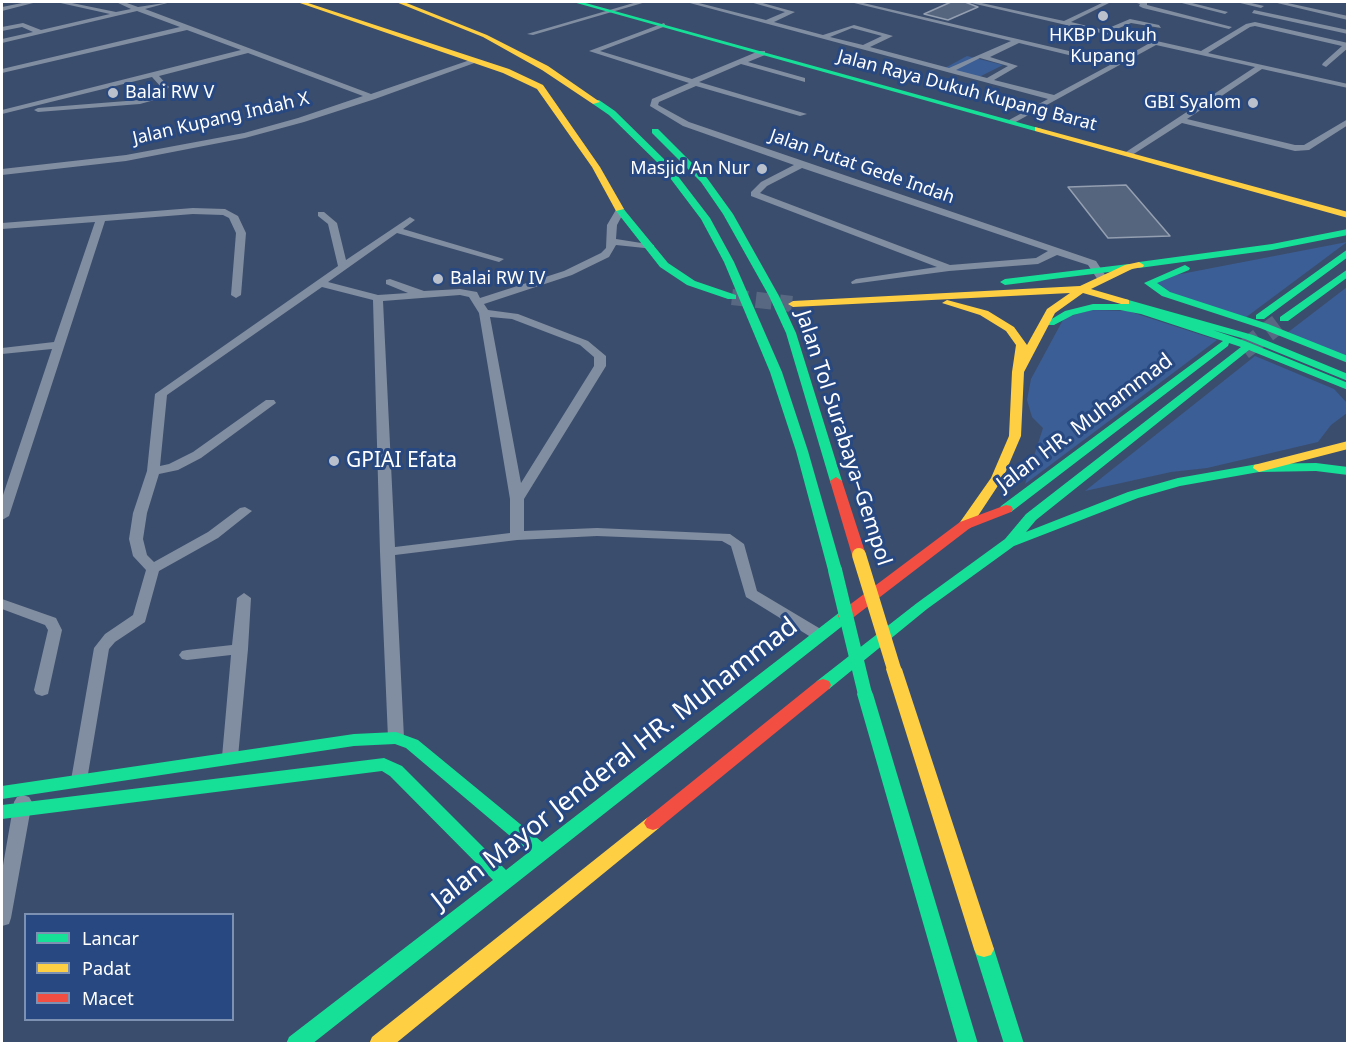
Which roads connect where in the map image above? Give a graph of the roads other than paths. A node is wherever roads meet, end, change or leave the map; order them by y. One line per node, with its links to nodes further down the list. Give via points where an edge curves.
1 (34, 2): 21 (street)
2 (60, 2): 26 (street)
3 (119, 2): 22 (street)
4 (168, 2): 22 (street)
5 (300, 2): 49 (main road)
6 (399, 2): 154 (main road, Jalan Tol Surabaya–Gempol, bridge, via 485,36 545,68 612,113 664,164 705,218 729,262 776,372 802,451 836,570 865,694)
7 (424, 2): 64 (main road, via 503,34)
8 (576, 2): 23 (main road, Jalan Raya Dukuh Kupang Barat)
9 (643, 2): 23 (street)
10 (689, 2): 20 (street)
11 (753, 2): 28 (street, via 792,12)
12 (853, 2): 41 (street)
13 (970, 2): 29 (street)
14 (1108, 2): 29 (street)
15 (1137, 2): 32 (street)
16 (1181, 2): 24 (street)
17 (1239, 2): 25 (street, via 1261,6)
18 (1276, 2): 27 (street)
19 (726, 5): 20 (street)
20 (715, 8): 28 (street)
21 (2, 9)
22 (138, 9): 26 (street); 33 (street)
23 (611, 11): 30 (main road, Jalan Raya Dukuh Kupang Barat); 38 (street)
24 (1225, 12)
25 (1254, 12): 32 (street); 37 (street)
26 (118, 13): 35 (street)
27 (1347, 18)
28 (768, 22): 39 (street)
29 (1065, 23): 36 (street)
30 (664, 26): 46 (main road, Jalan Raya Dukuh Kupang Barat); 59 (street, via 593,51)
31 (1159, 27): 36 (street, via 1130,21)
32 (1229, 27): 45 (street)
33 (186, 28): 44 (street); 55 (street)
34 (2, 29): 35 (street, via 23,25)
35 (41, 32): 40 (street)
36 (1104, 32): 42 (street)
37 (1347, 32)
38 (531, 34)
39 (824, 37): 43 (street); 43 (street, via 851,26 890,36)
40 (2, 41)
41 (1017, 41): 48 (street); 51 (street)
42 (1155, 43): 45 (street); 51 (street)
43 (865, 47): 54 (street)
44 (247, 51): 56 (street); 61 (street)
45 (1191, 51): 47 (street)
46 (762, 53): 50 (street); 70 (main road, Jalan Raya Dukuh Kupang Barat)
47 (1203, 53): 52 (street, via 1255,24 1347,45); 53 (street)
48 (984, 57): 54 (street, via 976,56); 58 (street, via 1014,66)
49 (470, 59): 61 (street, Jalan Kupang Indah X); 62 (street, Jalan Kupang Indah X); 76 (main road, via 540,87)
50 (741, 62): 57 (street); 59 (street)
51 (1117, 64): 63 (street)
52 (1326, 65)
53 (1262, 66): 60 (street); 67 (street)
54 (950, 70): 58 (street)
55 (2, 71)
56 (153, 74): 65 (street); 65 (street, via 165,87 155,97 140,102)
57 (802, 80)
58 (988, 80): 63 (street)
59 (694, 83): 66 (street); 74 (street, Jalan Putat Gede Indah, via 655,101 654,106 687,124)
60 (1347, 86)
61 (360, 93): 62 (street); 71 (street, Jalan Kupang Indah X)
62 (372, 97): 71 (street, Jalan Kupang Indah X, via 290,123)
63 (1055, 98): 70 (street)
64 (621, 102)
65 (2, 114)
66 (803, 114)
67 (1181, 120): 68 (street, via 1295,148 1306,148); 72 (street)
68 (1347, 121)
69 (644, 122): 155 (main road, Jalan Tol Surabaya–Gempol, bridge, via 704,180 733,222 791,333)
70 (1012, 122): 72 (main road, Jalan Raya Dukuh Kupang Barat)
71 (189, 144): 73 (street, Jalan Kupang Indah X); 75 (street, Jalan Kupang Indah X, via 126,158)
72 (1130, 154): 78 (main road, Jalan Raya Dukuh Kupang Barat)
73 (2, 165)
74 (801, 165): 86 (street, Jalan Putat Gede Indah); 91 (street, via 764,184 755,191 756,196)
75 (2, 172)
76 (621, 210): 84 (street, via 612,225); 85 (main road)
77 (321, 214): 90 (street, via 332,223)
78 (1347, 215)
79 (101, 218): 81 (street); 100 (street, via 225,212 237,222 241,233); 113 (street)
80 (410, 220): 82 (street)
81 (2, 226)
82 (396, 230): 89 (street); 90 (street)
83 (1347, 232): 88 (main road)
84 (613, 242): 85 (street); 106 (street, via 605,255 568,273)
85 (651, 248): 102 (main road, via 680,278)
86 (1056, 251): 91 (street, via 1038,261); 93 (street, Jalan Putat Gede Indah, via 1092,263)
87 (1347, 252): 109 (main road)
88 (1218, 254): 93 (main road, via 1151,262); 116 (main road, via 1149,283 1166,294 1263,326)
89 (499, 259)
90 (343, 266): 96 (street)
91 (949, 268): 95 (street)
92 (1347, 272): 110 (main road)
93 (1099, 274): 97 (main road); 98 (main road); 99 (main road)
94 (390, 282): 101 (street)
95 (856, 282)
96 (320, 283): 104 (street); 124 (street, via 165,390 161,396)
97 (990, 284): 98 (main road, via 1035,282); 103 (main road, via 919,289)
98 (1082, 289): 99 (main road); 105 (main road); 111 (main road, via 1051,311); 119 (main road, via 1249,337)
99 (1124, 293): 117 (main road, via 1256,332)
100 (236, 295)
101 (423, 295): 104 (street); 106 (street, via 466,292 473,294)
102 (732, 297)
103 (898, 297): 105 (main road); 107 (main road)
104 (378, 298): 132 (street)
105 (923, 299): 118 (main road, via 975,309 1003,323 1022,345)
106 (477, 302): 108 (street)
107 (793, 304)
108 (484, 314): 126 (street); 126 (street, via 514,316 584,343 600,356 600,366)
109 (1260, 317)
110 (1278, 324)
111 (1039, 330): 118 (main road); 120 (main road, via 1082,309 1130,308 1231,339)
112 (1224, 344): 129 (main road, Jalan HR. Muhammad, via 1010,508)
113 (59, 345): 115 (street); 128 (street)
114 (1243, 350): 131 (main road, Jalan HR. Muhammad, via 1031,517)
115 (2, 351)
116 (1347, 360)
117 (1347, 368)
118 (1018, 372): 129 (main road, via 1016,436 997,478)
119 (1347, 378)
120 (1347, 387)
121 (270, 403): 124 (street, via 197,455 173,467)
122 (1344, 445): 123 (main road)
123 (1258, 468): 125 (main road); 131 (main road, via 1178,482 1133,495)
124 (153, 471): 133 (street, via 136,539 140,556)
125 (1347, 471)
126 (517, 499): 130 (street)
127 (244, 511): 133 (street, via 213,535)
128 (2, 516)
129 (965, 525): 136 (main road, Jalan Mayor Jenderal HR. Muhammad)
130 (517, 536): 132 (street); 136 (street, via 597,532 730,539 737,544 751,594)
131 (1009, 543): 150 (main road, via 913,614)
132 (387, 552): 140 (street)
133 (153, 569): 142 (street, via 140,618 102,648)
134 (244, 598): 137 (street)
135 (2, 604): 139 (street, via 51,622 55,630)
136 (819, 635): 147 (main road, Jalan Mayor Jenderal HR. Muhammad)
137 (240, 649): 138 (street); 141 (street)
138 (187, 656)
139 (42, 690)
140 (396, 738): 141 (main road, via 354,740); 147 (main road, via 412,744)
141 (230, 758): 142 (main road)
142 (78, 780): 143 (main road)
143 (26, 788): 144 (main road); 145 (street)
144 (2, 792)
145 (21, 810): 146 (main road); 148 (main road, via 384,764 396,771); 149 (street)
146 (2, 812)
147 (542, 852): 148 (main road, Jalan Mayor Jenderal HR. Muhammad)
148 (506, 881): 151 (main road, Jalan Mayor Jenderal HR. Muhammad)
149 (2, 918)
150 (397, 1028): 152 (main road); 153 (main road)
151 (296, 1044)
152 (379, 1044)
153 (408, 1044)
154 (968, 1044)
155 (1014, 1044)

